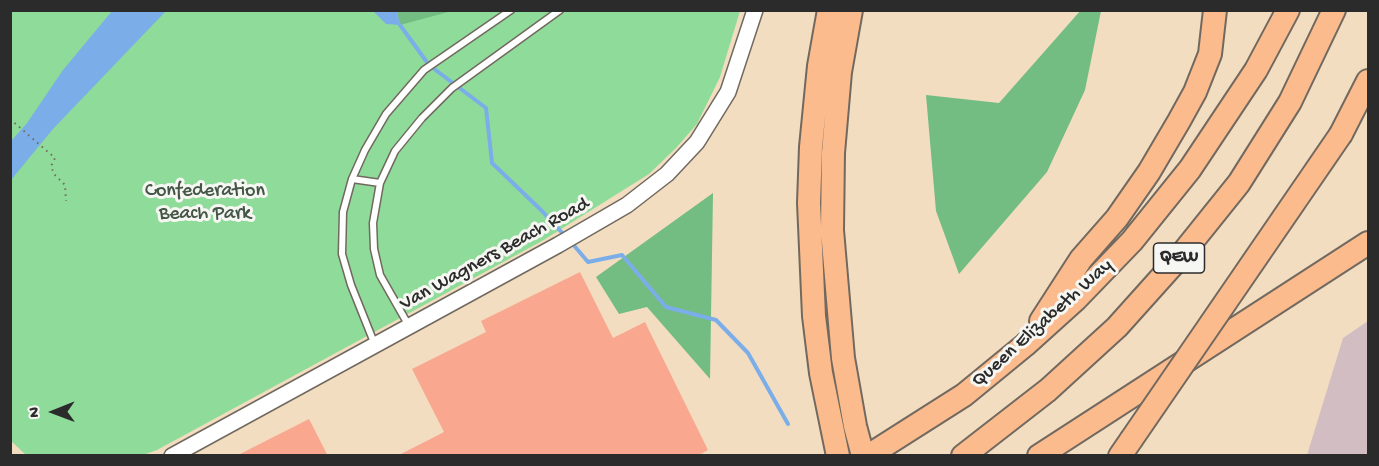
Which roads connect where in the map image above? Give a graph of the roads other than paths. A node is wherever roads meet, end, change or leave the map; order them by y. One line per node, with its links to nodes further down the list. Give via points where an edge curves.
1 (511, 10): 10 (lane, via 424,70 386,114)
2 (560, 10): 11 (lane, via 444,95 395,151)
3 (755, 10): 13 (street, Van Wagners Beach Road, via 728,92 697,142 667,174 617,211)
4 (829, 10): 18 (highway, via 815,100 809,202 814,315)
5 (851, 10): 19 (highway, via 840,72 833,153 833,240 843,358 855,426)
6 (1215, 10): 15 (highway, via 1210,54 1179,122 1149,172 1117,218 1081,259)
7 (1288, 10): 15 (highway, Queen Elizabeth Way / QEW, via 1256,70 1190,169 1132,241)
8 (1334, 10): 20 (highway, QEW, via 1271,133 1239,183 1178,260 1117,327 1048,390)
9 (1368, 81): 16 (highway, bridge, via 1341,134)
10 (352, 179): 11 (lane); 14 (lane, via 343,212 342,254)
11 (380, 183): 13 (lane, via 373,223 374,249 380,275)
12 (1368, 243): 21 (highway)
13 (410, 326): 14 (street, Van Wagners Beach Road)
14 (375, 345): 17 (street, Van Wagners Beach Road)
15 (1025, 345): 19 (highway, Queen Elizabeth Way / QEW, via 964,395)
16 (1125, 448)
17 (172, 456)
18 (838, 456)
19 (865, 456)
20 (963, 456)
21 (1039, 456)

